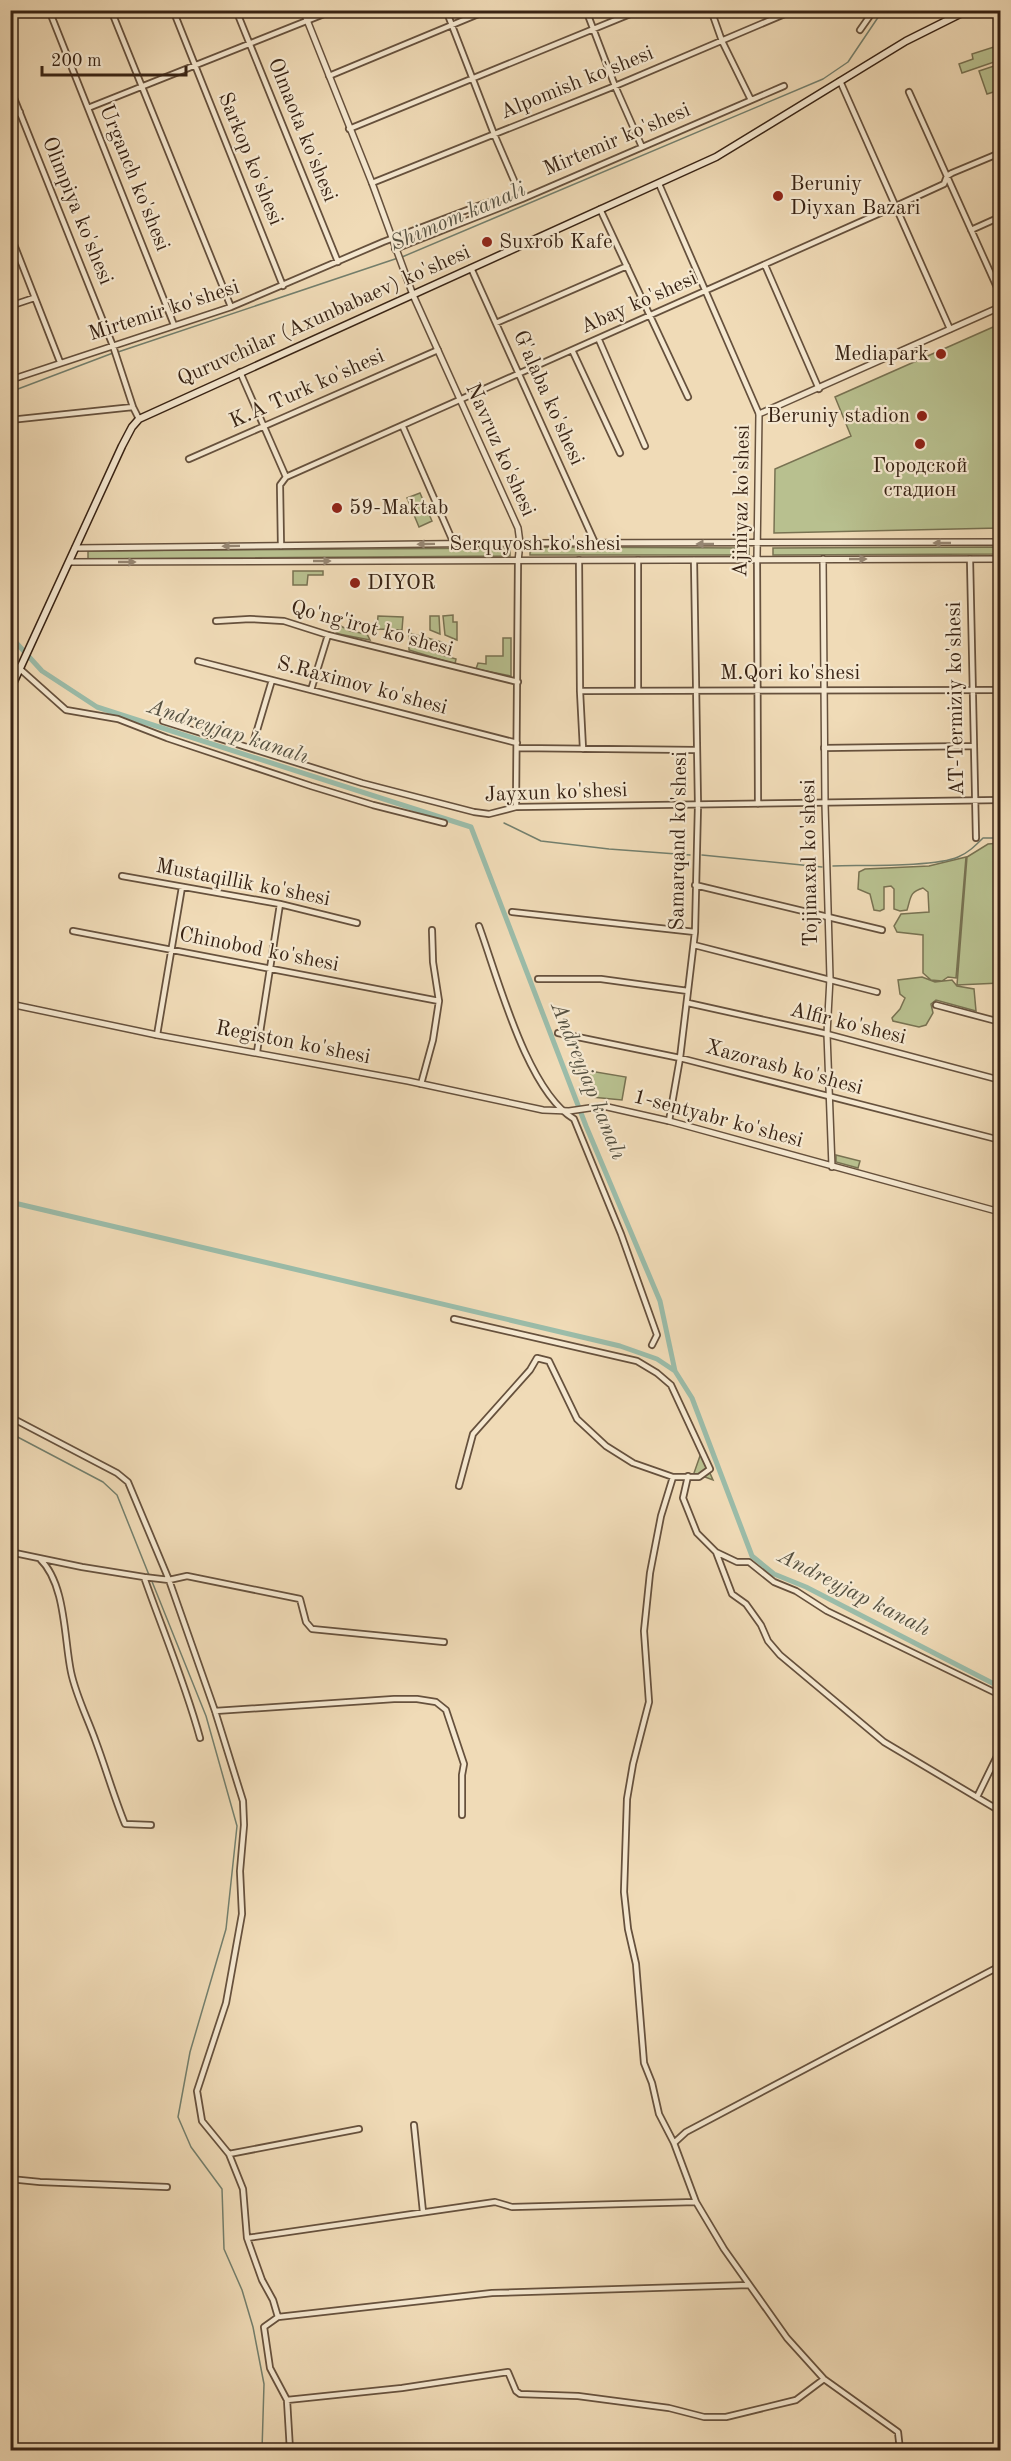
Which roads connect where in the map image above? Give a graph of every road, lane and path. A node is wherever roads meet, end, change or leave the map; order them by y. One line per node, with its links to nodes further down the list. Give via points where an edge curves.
1 (49, 10): 31 (street, Urganch ko'shesi)
2 (111, 10): 27 (street)
3 (173, 10): 21 (street, Sarkop ko'shesi)
4 (236, 10): 20 (street, Olmaota ko'shesi)
5 (303, 10): 15 (street)
6 (334, 10): 15 (street)
7 (446, 10): 16 (street)
8 (488, 10): 16 (street)
9 (586, 10): 17 (street)
10 (640, 10): 17 (street)
11 (711, 10): 19 (street)
12 (794, 10): 19 (street, Alpomish ko'shesi)
13 (874, 10): 18 (street)
14 (968, 10): 24 (main road, Quruvchilar (Axunbabaev) ko'shesi)
15 (307, 22): 20 (street); 22 (street)
16 (452, 25): 22 (street); 23 (street)
17 (593, 30): 23 (street); 25 (street)
18 (860, 30)
19 (722, 41): 25 (street, Alpomish ko'shesi); 30 (street)
20 (249, 45): 21 (street); 51 (street, Olmaota ko'shesi)
21 (195, 66): 27 (street); 55 (street, Sarkop ko'shesi)
22 (329, 76): 34 (street)
23 (473, 80): 34 (street); 35 (street)
24 (840, 81): 40 (main road, Quruvchilar (Axunbabaev) ko'shesi, via 716,157); 43 (street)
25 (615, 86): 35 (street, Alpomish ko'shesi); 36 (street)
26 (784, 86): 30 (street, Mirtemir ko'shesi)
27 (142, 87): 31 (street); 61 (street)
28 (10, 88): 32 (street, Olimpiya ko'shesi)
29 (909, 92): 38 (street)
30 (751, 100): 36 (street, Mirtemir ko'shesi)
31 (88, 108): 65 (street, Urganch ko'shesi)
32 (20, 112): 33 (street); 68 (street, Olimpiya ko'shesi)
33 (10, 117)
34 (350, 129): 39 (street)
35 (494, 134): 39 (street, Alpomish ko'shesi); 41 (street)
36 (642, 147): 41 (street, Mirtemir ko'shesi)
37 (1000, 153): 38 (street, Abay ko'shesi)
38 (947, 176): 43 (street, Abay ko'shesi, via 944,183); 46 (street)
39 (372, 183): 48 (street)
40 (659, 184): 44 (main road, Quruvchilar (Axunbabaev) ko'shesi); 56 (street, Ajiniyaz ko'shesi)
41 (522, 199): 42 (street, Mirtemir ko'shesi)
42 (507, 205): 48 (street, Mirtemir ko'shesi, via 494,200); 50 (street, Mirtemir ko'shesi)
43 (897, 206): 52 (street, Abay ko'shesi); 66 (street)
44 (600, 209): 53 (street); 54 (main road, Quruvchilar (Axunbabaev) ko'shesi)
45 (1000, 217): 46 (street)
46 (971, 230): 57 (street)
47 (10, 234): 49 (street)
48 (392, 239): 50 (street); 51 (street, Mirtemir ko'shesi)
49 (13, 246): 59 (street)
50 (396, 251): 58 (street, Navruz ko'shesi)
51 (338, 262): 55 (street, Mirtemir ko'shesi)
52 (765, 265): 56 (street, Abay ko'shesi); 75 (street)
53 (627, 266): 63 (street); 64 (street)
54 (471, 268): 58 (main road, Quruvchilar (Axunbabaev) ko'shesi); 64 (street, G'alaba ko'shesi)
55 (283, 286): 61 (street, Mirtemir ko'shesi)
56 (707, 290): 63 (street, Abay ko'shesi); 79 (street, Ajiniyaz ko'shesi)
57 (1000, 294)
58 (413, 295): 69 (street, Navruz ko'shesi); 72 (main road, Quruvchilar (Axunbabaev) ko'shesi)
59 (34, 298): 60 (street); 71 (street)
60 (10, 306)
61 (231, 307): 65 (street, Mirtemir ko'shesi)
62 (1000, 307): 66 (street)
63 (651, 316): 67 (street, Abay ko'shesi); 76 (street)
64 (496, 323): 73 (street, G'alaba ko'shesi)
65 (174, 325): 68 (street, Mirtemir ko'shesi)
66 (950, 329): 75 (street)
67 (599, 340): 70 (street, Abay ko'shesi); 84 (street)
68 (113, 346): 71 (street, Mirtemir ko'shesi); 78 (street, Olimpiya ko'shesi)
69 (438, 350): 77 (street, Navruz ko'shesi); 82 (street, K.A Turk ko'shesi)
70 (573, 352): 73 (street, Abay ko'shesi); 85 (street)
71 (60, 362): 74 (street, Mirtemir ko'shesi)
72 (240, 372): 80 (main road, Quruvchilar (Axunbabaev) ko'shesi); 82 (street)
73 (520, 375): 77 (street, Abay ko'shesi); 90 (street, G'alaba ko'shesi)
74 (10, 380)
75 (819, 389): 79 (street)
76 (688, 397)
77 (460, 401): 83 (street, Abay ko'shesi); 89 (street, Navruz ko'shesi, via 518,528)
78 (133, 407): 80 (street, Olimpiya ko'shesi); 81 (street)
79 (759, 414): 92 (street, Ajiniyaz ko'shesi)
80 (140, 419): 94 (main road, via 122,446)
81 (10, 420)
82 (263, 427): 86 (street, K.A Turk ko'shesi); 87 (street)
83 (403, 427): 87 (street, Abay ko'shesi); 91 (street)
84 (645, 446)
85 (620, 453)
86 (189, 459)
87 (286, 477): 93 (street, via 280,485)
88 (1000, 542): 92 (street, Serquyosh ko'shesi, one-way to 92)
89 (520, 543): 90 (street, Serquyosh ko'shesi); 91 (street, Serquyosh ko'shesi); 102 (street, Navruz ko'shesi)
90 (595, 543): 92 (street, Serquyosh ko'shesi, one-way to 90)
91 (454, 544): 93 (street, Serquyosh ko'shesi, one-way to 93)
92 (758, 544): 95 (street, Ajiniyaz ko'shesi)
93 (281, 546): 94 (street, Serquyosh ko'shesi, one-way to 94)
94 (75, 548): 103 (main road)
95 (757, 558): 96 (street, Serquyosh ko'shesi); 101 (street, Serquyosh ko'shesi); 111 (street, Ajiniyaz ko'shesi)
96 (823, 559): 97 (street, Serquyosh ko'shesi, one-way to 97); 116 (street, Tojimaxal ko'shesi)
97 (970, 559): 98 (street, Serquyosh ko'shesi); 117 (street, AT-Termiziy ko'shesi)
98 (1000, 559)
99 (579, 560): 100 (street, Serquyosh ko'shesi); 102 (street, Serquyosh ko'shesi); 119 (street)
100 (638, 560): 101 (street, Serquyosh ko'shesi); 114 (street)
101 (694, 560): 115 (street, Samarqand ko'shesi)
102 (518, 561): 103 (street, Serquyosh ko'shesi, one-way to 102); 110 (street, Navruz ko'shesi)
103 (69, 562): 108 (main road)
104 (216, 621): 105 (street, Qo'ng'irot ko'shesi, via 284,621)
105 (327, 635): 110 (street, Qo'ng'irot ko'shesi); 113 (street)
106 (10, 660): 108 (street)
107 (198, 661): 109 (street, S.Raximov ko'shesi)
108 (19, 670): 112 (main road); 133 (street, via 66,710 118,719 352,799)
109 (272, 680): 113 (street, S.Raximov ko'shesi); 123 (street)
110 (518, 682): 121 (street, Navruz ko'shesi)
111 (758, 689): 115 (street, M.Qori ko'shesi); 116 (street, M.Qori ko'shesi); 129 (street, Ajiniyaz ko'shesi)
112 (10, 690)
113 (311, 690): 121 (street, S.Raximov ko'shesi)
114 (638, 690): 115 (street, M.Qori ko'shesi); 119 (street, M.Qori ko'shesi)
115 (696, 690): 126 (street, Samarqand ko'shesi)
116 (825, 690): 117 (street, M.Qori ko'shesi); 124 (street, Tojimaxal ko'shesi)
117 (972, 690): 118 (street, M.Qori ko'shesi); 122 (street, AT-Termiziy ko'shesi)
118 (1000, 690)
119 (580, 691): 125 (street)
120 (163, 721): 123 (street, Jayxun ko'shesi)
121 (517, 746): 125 (street, S.Raximov ko'shesi); 132 (street, Navruz ko'shesi)
122 (973, 746): 124 (street); 128 (street, AT-Termiziy ko'shesi)
123 (252, 747): 132 (street, Jayxun ko'shesi, via 362,783 474,812 489,814)
124 (824, 748): 130 (street, Tojimaxal ko'shesi)
125 (583, 749): 126 (street, S.Raximov ko'shesi)
126 (696, 750): 131 (street, Samarqand ko'shesi)
127 (1000, 800): 128 (street, Jayxun ko'shesi)
128 (975, 802): 130 (street, Jayxun ko'shesi); 134 (street, AT-Termiziy ko'shesi)
129 (758, 804): 130 (street, Jayxun ko'shesi); 131 (street, Jayxun ko'shesi)
130 (825, 804): 140 (street, Tojimaxal ko'shesi)
131 (698, 805): 132 (street, Jayxun ko'shesi); 136 (street, Samarqand ko'shesi)
132 (516, 807)
133 (444, 823)
134 (976, 838)
135 (122, 876): 137 (street, Mustaqillik ko'shesi)
136 (695, 885): 140 (street); 146 (street, Samarqand ko'shesi)
137 (182, 887): 138 (street, Mustaqillik ko'shesi); 148 (street)
138 (280, 904): 141 (street, Mustaqillik ko'shesi); 149 (street)
139 (513, 912): 146 (street)
140 (829, 917): 144 (street); 150 (street, Tojimaxal ko'shesi)
141 (357, 923)
142 (479, 926): 168 (street, via 531,1069)
143 (432, 930): 154 (street)
144 (882, 930)
145 (73, 931): 148 (street, Chinobod ko'shesi)
146 (695, 932): 147 (street, Samarqand ko'shesi)
147 (694, 945): 150 (street); 152 (street, Samarqand ko'shesi)
148 (170, 951): 149 (street, Chinobod ko'shesi); 161 (street)
149 (272, 970): 154 (street, Chinobod ko'shesi); 162 (street)
150 (830, 978): 153 (street); 160 (street, Tojimaxal ko'shesi)
151 (538, 979): 152 (street, via 601,980)
152 (688, 991): 155 (street, Samarqand ko'shesi)
153 (877, 992)
154 (439, 1001): 165 (street)
155 (688, 1003): 160 (street, Alfir ko'shesi); 163 (street, Samarqand ko'shesi)
156 (10, 1004): 161 (street, Registon ko'shesi)
157 (936, 1005): 158 (street)
158 (1000, 1022)
159 (558, 1033): 163 (street, Xazorasb ko'shesi)
160 (826, 1034): 164 (street, Alfir ko'shesi); 166 (street, Tojimaxal ko'shesi)
161 (157, 1035): 162 (street, Registon ko'shesi)
162 (257, 1052): 165 (street, Registon ko'shesi)
163 (681, 1058): 166 (street, Xazorasb ko'shesi); 169 (street, Samarqand ko'shesi)
164 (1000, 1080)
165 (421, 1084): 168 (street, Registon ko'shesi)
166 (830, 1097): 170 (street, Xazorasb ko'shesi); 171 (street, Tojimaxal ko'shesi)
167 (594, 1106): 168 (street, Registon ko'shesi); 169 (street, 1-sentyabr ko'shesi)
168 (561, 1111): 174 (street, via 574,1119 621,1234 657,1335)
169 (669, 1121): 171 (street, 1-sentyabr ko'shesi)
170 (1000, 1140)
171 (832, 1167): 172 (street)
172 (1000, 1212)
173 (454, 1319): 176 (street, via 637,1361 657,1373 679,1398 710,1469 699,1477)
174 (652, 1346)
175 (10, 1417): 183 (street, via 128,1482)
176 (688, 1476): 177 (street); 180 (street, via 682,1498 697,1533)
177 (673, 1477): 178 (street, via 633,1463 606,1446 577,1419 549,1361 537,1358 473,1434); 196 (street, via 650,1573 644,1631 649,1702 627,1799 624,1892 636,1964 644,2063 659,2114)
178 (459, 1486)
179 (10, 1552): 181 (street)
180 (716, 1552): 185 (street, via 736,1562 749,1562 774,1582 827,1611); 189 (street, via 732,1594 746,1604 780,1655 884,1742)
181 (40, 1559): 182 (street); 192 (street, via 54,1578 66,1624 71,1673 116,1804 125,1824)
182 (144, 1577): 183 (street); 187 (street, via 187,1690)
183 (169, 1580): 184 (street, via 187,1576 300,1599 312,1629); 186 (street)
184 (444, 1642)
185 (1000, 1695)
186 (215, 1711): 191 (street, via 394,1699 436,1702 446,1710 464,1764); 197 (street, via 243,1801 242,1914 226,2002 196,2091 202,2121)
187 (200, 1738)
188 (1000, 1750): 189 (street)
189 (977, 1797): 190 (street)
190 (1000, 1811)
191 (462, 1815)
192 (151, 1825)
193 (1000, 1966): 196 (street, via 686,2132)
194 (414, 2125): 201 (street)
195 (359, 2129): 197 (street)
196 (674, 2142): 200 (street)
197 (229, 2154): 202 (street, via 243,2189)
198 (10, 2179): 199 (street)
199 (167, 2187)
200 (696, 2202): 201 (street, via 512,2207 495,2202); 203 (street)
201 (423, 2212): 202 (street)
202 (247, 2238): 204 (street)
203 (749, 2285): 204 (street, via 492,2293); 205 (street, via 787,2338)
204 (278, 2317): 206 (street, via 264,2326 270,2368)
205 (824, 2379): 206 (street, via 796,2400 726,2417 704,2417 669,2408 578,2396 520,2394 508,2372); 208 (street, via 898,2432)
206 (287, 2400): 207 (street)
207 (290, 2451)
208 (900, 2451)

